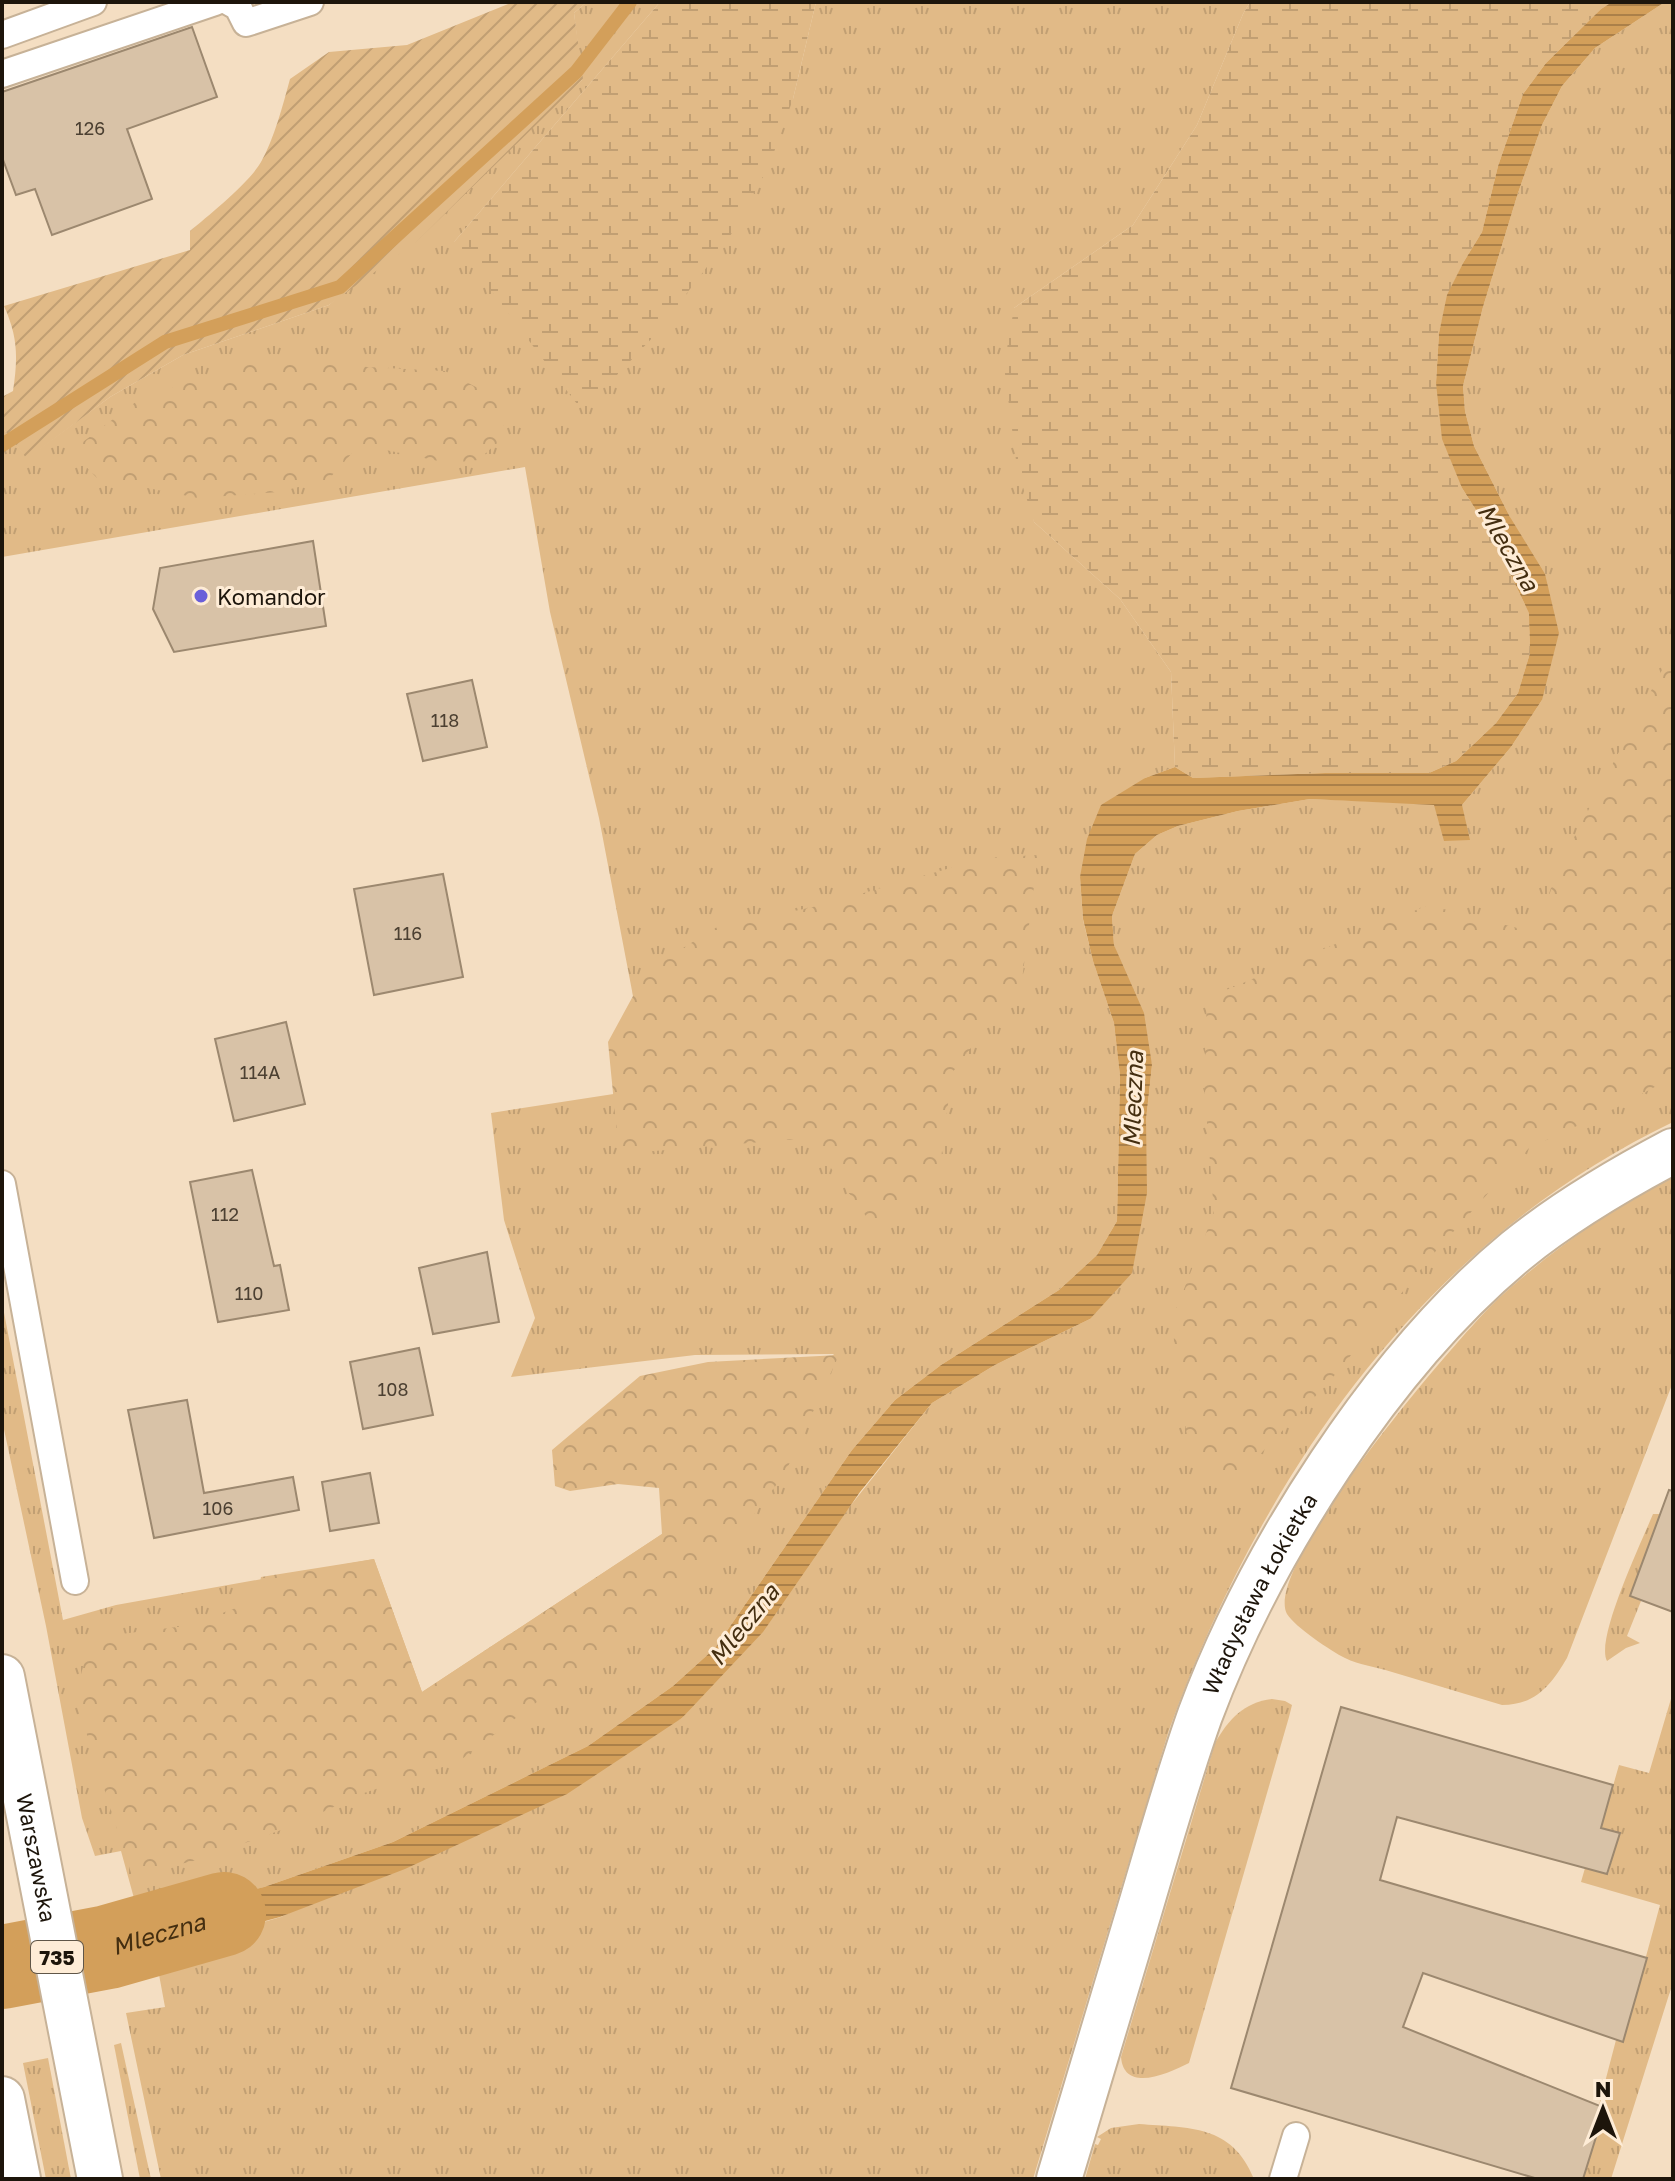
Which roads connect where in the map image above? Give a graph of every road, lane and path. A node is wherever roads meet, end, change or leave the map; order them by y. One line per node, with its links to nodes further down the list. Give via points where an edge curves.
1 (93, 2): 5 (lane)
2 (215, 2): 6 (lane)
3 (229, 2): 4 (lane, via 246,23)
4 (310, 2)
5 (2, 35)
6 (2, 74)
7 (1673, 1151): 15 (street, Władysława Łokietka, via 1575,1208 1479,1284 1413,1355 1302,1509 1244,1614 1200,1715)
8 (2, 1184): 9 (lane)
9 (75, 1581)
10 (2, 1677): 14 (street, Warszawska / 735)
11 (2, 2099): 13 (street)
12 (1296, 2136): 16 (lane)
13 (18, 2179)
14 (100, 2179)
15 (1059, 2179)
16 (1283, 2179)

